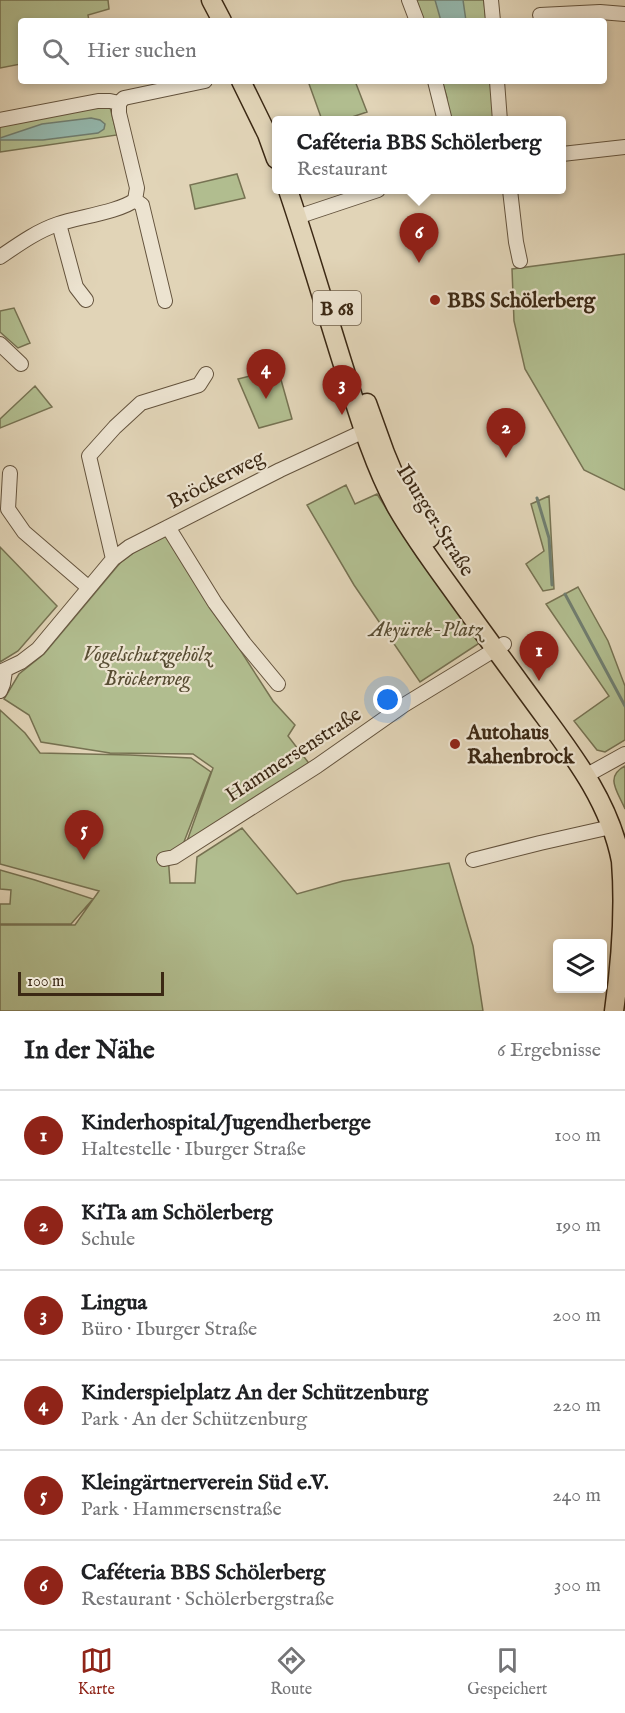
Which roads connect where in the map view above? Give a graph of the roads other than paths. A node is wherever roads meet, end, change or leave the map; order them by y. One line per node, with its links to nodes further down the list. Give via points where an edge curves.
1 (198, 0): 8 (main road)
2 (211, 0): 9 (main road)
3 (410, 0): 10 (street)
4 (491, 0): 11 (street)
5 (600, 6): 6 (street); 7 (street)
6 (625, 14)
7 (540, 15)
8 (208, 18)
9 (220, 18)
10 (416, 18)
11 (494, 18)
12 (191, 84): 17 (street, via 124,98)
13 (242, 84): 23 (main road)
14 (255, 84): 20 (main road)
15 (436, 84): 18 (street)
16 (497, 84): 19 (street)
17 (119, 103): 21 (street, via 98,101); 29 (street, via 137,188)
18 (444, 116)
19 (500, 116)
20 (272, 119)
21 (0, 120)
22 (625, 147): 24 (street)
23 (272, 148)
24 (566, 153)
25 (291, 194): 30 (main road, Iburger Straße / B 68)
26 (300, 194): 30 (main road, Iburger Straße / B 68)
27 (363, 194): 30 (street)
28 (511, 194): 33 (street)
29 (135, 200): 31 (street); 35 (street, via 142,205)
30 (302, 215): 39 (main road, Iburger Straße / B 68)
31 (58, 224): 32 (street); 34 (street, via 76,287)
32 (0, 256)
33 (520, 261)
34 (86, 300)
35 (165, 301)
36 (0, 344): 37 (street)
37 (21, 364)
38 (206, 374): 42 (street, via 199,385 141,403 89,456)
39 (369, 428): 41 (street, Bröckerweg); 44 (main road, Iburger Straße / B 68, via 381,475 398,509 426,553)
40 (10, 473): 43 (street, via 8,509 24,532)
41 (168, 527): 42 (street, Bröckerweg); 46 (street, via 215,603)
42 (113, 558): 43 (street, Bröckerweg)
43 (88, 588): 45 (street, Bröckerweg, via 38,649)
44 (500, 646): 49 (main road, Iburger Straße / B 68); 51 (street, Hammersenstraße, via 174,857)
45 (2, 672): 47 (street, Bröckerweg)
46 (278, 684)
47 (0, 691)
48 (625, 754): 49 (street)
49 (591, 772): 50 (main road, Iburger Straße / B 68, via 612,799)
50 (618, 832): 52 (street, via 540,843); 53 (main road, Iburger Straße / B 68, via 625,896)
51 (164, 859)
52 (473, 860)
53 (615, 1011)

